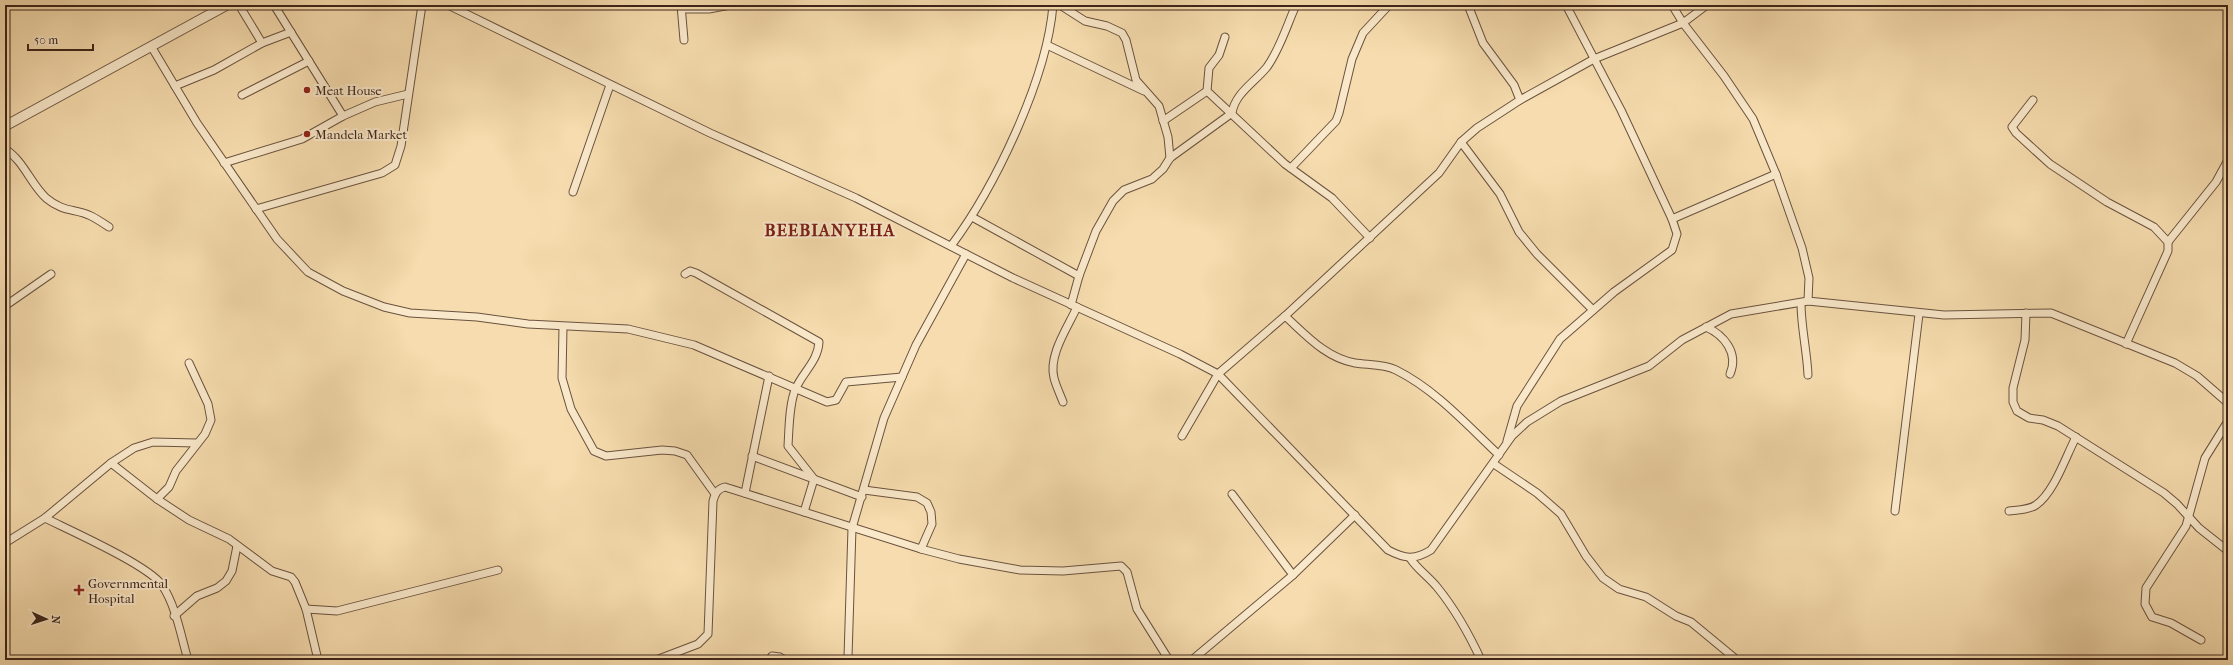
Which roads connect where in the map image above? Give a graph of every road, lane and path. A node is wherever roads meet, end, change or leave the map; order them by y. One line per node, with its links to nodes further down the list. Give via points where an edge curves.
1 (227, 5): 22 (street)
2 (239, 5): 20 (street)
3 (274, 5): 17 (street)
4 (422, 5): 29 (street)
5 (448, 5): 25 (street)
6 (730, 5): 15 (street, via 709,9)
7 (1054, 5): 21 (street)
8 (1060, 5): 28 (street, via 1085,21 1107,26 1122,33 1136,80)
9 (1296, 5): 33 (street, via 1267,66 1238,98)
10 (1389, 5): 42 (street, via 1363,33 1352,59 1340,113 1336,120)
11 (1468, 5): 31 (street, via 1483,43 1514,85)
12 (1566, 5): 23 (street)
13 (1672, 5): 16 (street)
14 (1707, 5): 16 (street)
15 (681, 7): 19 (street)
16 (1683, 23): 23 (street); 43 (street, via 1753,119)
17 (291, 32): 20 (street); 24 (street)
18 (1225, 37): 27 (street, via 1218,55 1209,68)
19 (684, 40)
20 (262, 43): 26 (street, via 214,70)
21 (1047, 45): 28 (street); 46 (street, via 1023,116)
22 (151, 46): 26 (street); 36 (street)
23 (1594, 58): 31 (street); 47 (street)
24 (309, 61): 30 (street); 34 (street)
25 (610, 85): 44 (street); 51 (street, via 856,198)
26 (175, 86): 41 (street)
27 (1207, 91): 33 (street); 35 (street)
28 (1148, 92): 35 (street, via 1159,106)
29 (408, 94): 34 (street, via 375,102); 45 (street, via 401,146 391,169)
30 (242, 95)
31 (1520, 100): 37 (street, via 1487,119)
32 (2033, 100): 50 (street, via 2015,121 2012,127 2016,133 2050,164 2107,202 2154,227)
33 (1232, 113): 39 (street); 42 (street, via 1251,134)
34 (343, 116): 41 (street, via 302,139)
35 (1163, 121): 39 (street)
36 (5, 126)
37 (1461, 142): 49 (street, via 1439,173); 59 (street, via 1500,194 1519,232 1537,254)
38 (5, 149): 48 (street, via 23,165 45,196 55,205 68,211 90,215)
39 (1170, 158): 55 (street, via 1152,179 1124,190 1113,201 1096,231)
40 (2228, 160): 50 (street, via 2216,182)
41 (224, 163): 45 (street)
42 (1291, 168): 49 (street, via 1332,198)
43 (1776, 174): 47 (street); 56 (street, via 1802,248 1809,278)
44 (573, 192)
45 (256, 209): 63 (street, via 289,254 308,272 343,291 384,307 410,313 477,317)
46 (972, 217): 51 (street); 55 (street)
47 (1672, 219): 59 (street, via 1677,234 1672,250)
48 (109, 227)
49 (1370, 238): 62 (street)
50 (2168, 242): 65 (street, via 2168,251)
51 (951, 246): 52 (street)
52 (966, 254): 58 (street); 71 (street, via 916,345)
53 (51, 274): 57 (street)
54 (685, 274): 72 (street, via 690,271 696,273 819,342 818,352)
55 (1079, 276): 58 (street)
56 (1805, 302): 61 (street); 64 (street, via 1731,314); 69 (street, via 1801,324 1808,358)
57 (5, 306)
58 (1074, 306): 67 (street); 73 (street, via 1053,364 1053,377)
59 (1593, 310): 79 (street, via 1560,339 1517,406)
60 (2026, 313): 61 (street, via 1990,316); 65 (street, via 2051,313); 77 (street, via 2026,340 2013,388 2013,402 2017,411 2029,418 2050,422)
61 (1919, 314): 91 (street)
62 (1285, 316): 67 (street); 80 (street, via 1320,348 1336,358 1395,369 1429,390)
63 (563, 327): 70 (street, via 628,329 694,345); 87 (street, via 562,378 571,409 594,451 606,456 675,451 687,456)
64 (1706, 327): 68 (street, via 1722,336 1728,344 1733,359); 79 (street, via 1682,340 1649,366 1552,406 1519,429)
65 (2126, 344): 74 (street, via 2175,363 2197,376)
66 (189, 363): 78 (street, via 208,404 211,420 205,434)
67 (1218, 374): 76 (street); 94 (street)
68 (1730, 374)
69 (1808, 375)
70 (768, 376): 72 (street); 81 (street)
71 (902, 378): 72 (street, via 846,382 836,400 832,402); 85 (street, via 884,418)
72 (795, 389): 84 (street, via 788,446)
73 (1063, 402)
74 (2228, 403)
75 (2228, 421): 96 (street, via 2205,458)
76 (1182, 436)
77 (2076, 437): 92 (street, via 2052,486 2043,498 2036,505); 96 (street, via 2164,493)
78 (196, 443): 82 (street, via 153,442 134,448); 90 (street, via 176,471 169,487)
79 (1505, 447): 80 (street)
80 (1499, 455): 83 (street)
81 (752, 456): 84 (street); 86 (street)
82 (111, 463): 90 (street); 95 (street)
83 (1494, 464): 102 (street, via 1431,550 1420,557); 117 (street, via 1542,497 1561,514 1586,556 1603,578 1619,589 1646,597 1676,616 1691,622)
84 (814, 479): 89 (street); 93 (street)
85 (864, 490): 89 (street); 100 (street, via 917,497 927,503 932,524)
86 (744, 493): 87 (street, via 725,486); 93 (street)
87 (715, 494): 111 (street, via 708,634 698,644)
88 (1232, 494): 104 (street)
89 (862, 497): 97 (street)
90 (158, 499): 99 (street, via 189,520)
91 (1895, 511)
92 (2009, 511)
93 (804, 512): 97 (street)
94 (1355, 516): 102 (street, via 1388,550); 104 (street)
95 (45, 518): 98 (street); 106 (street, via 147,573 161,584)
96 (2190, 518): 101 (street); 107 (street, via 2146,588 2145,599 2152,617)
97 (852, 528): 100 (street); 108 (street)
98 (5, 543)
99 (238, 546): 105 (street, via 272,571 290,577 295,582); 106 (street, via 232,571 226,581 217,588 197,596)
100 (921, 549): 114 (street, via 1020,570 1063,571 1121,566 1127,572 1137,609)
101 (2228, 551)
102 (1410, 558): 116 (street, via 1453,609)
103 (498, 570): 105 (street, via 337,611)
104 (1293, 575): 115 (street)
105 (306, 609): 110 (street)
106 (174, 616): 109 (street)
107 (2201, 640)
108 (848, 657)
109 (188, 660)
110 (318, 660)
111 (656, 660)
112 (769, 660): 113 (street, via 772,656)
113 (785, 660)
114 (1168, 660)
115 (1192, 660)
116 (1481, 660)
117 (1737, 660)

